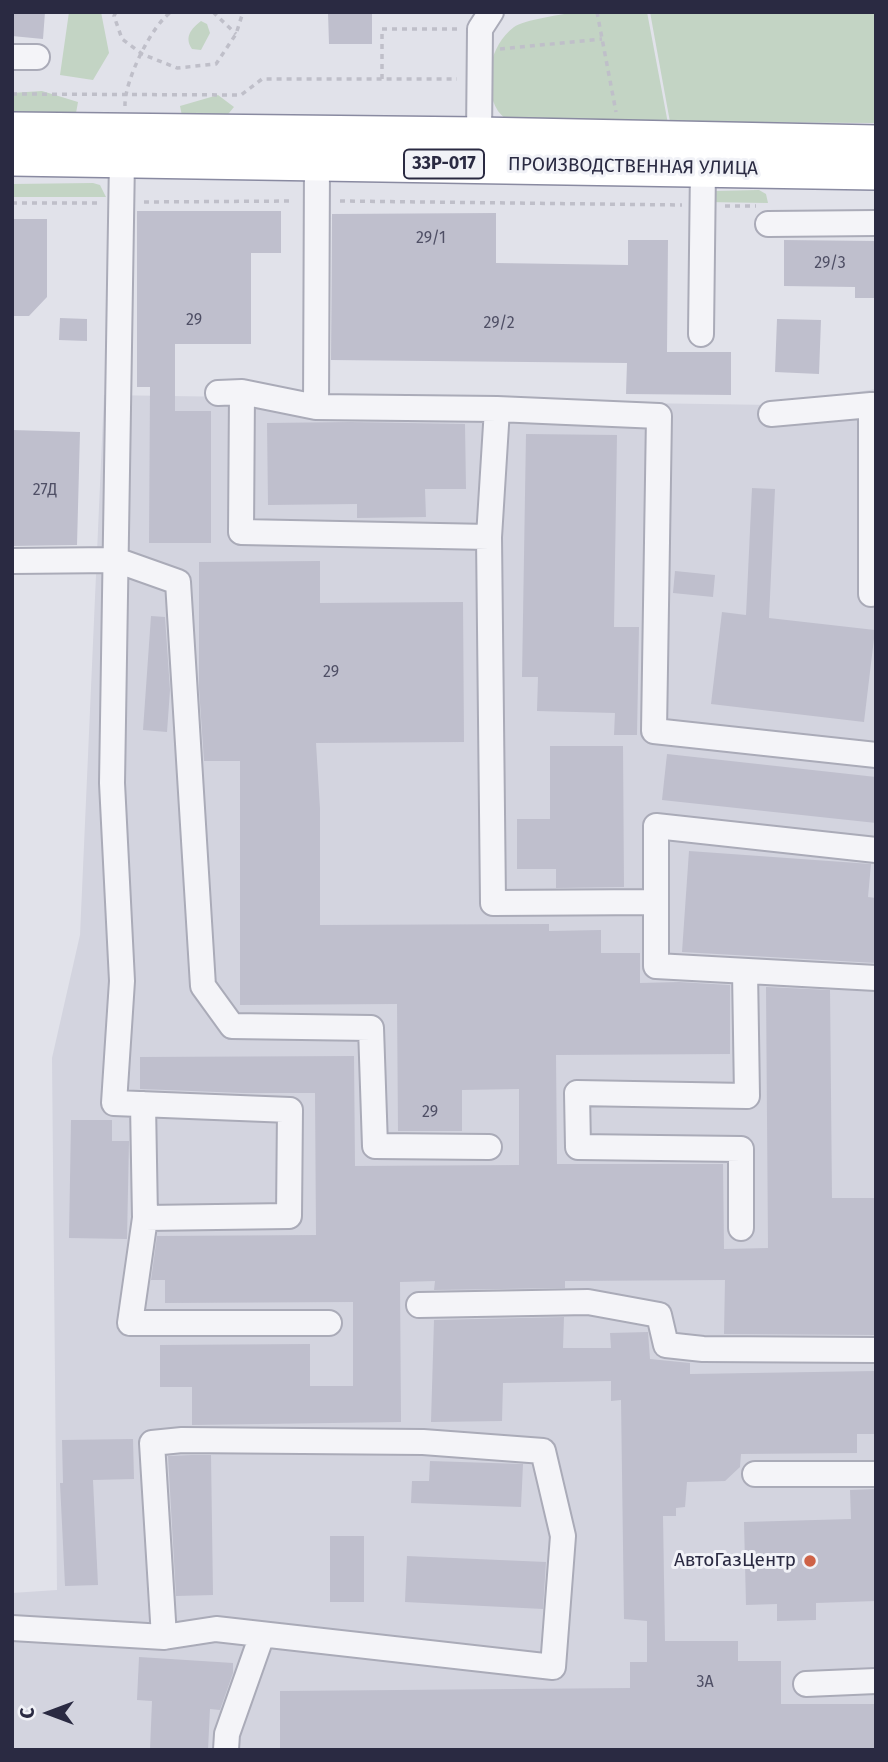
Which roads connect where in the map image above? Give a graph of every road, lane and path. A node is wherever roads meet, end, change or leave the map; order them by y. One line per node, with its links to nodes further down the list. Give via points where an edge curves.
1 (116, 12): 9 (path, via 122,39)
2 (171, 12): 9 (path, via 160,19)
3 (213, 12): 7 (path)
4 (243, 12): 7 (path)
5 (597, 12): 8 (path)
6 (484, 31): 8 (path); 10 (path, via 382,29); 11 (street)
7 (236, 34): 9 (path, via 216,64 177,68)
8 (602, 39): 16 (path)
9 (142, 54): 13 (path)
10 (382, 79): 11 (path); 13 (path, via 262,79 241,95)
11 (480, 79): 15 (street)
12 (12, 94): 13 (path)
13 (124, 95): 18 (path)
14 (12, 131): 18 (highway, ПРОИЗВОДСТВЕННАЯ УЛИЦА / 33Р-017)
15 (479, 135): 16 (highway, ПРОИЗВОДСТВЕННАЯ УЛИЦА / 33Р-017); 18 (highway, ПРОИЗВОДСТВЕННАЯ УЛИЦА / 33Р-017)
16 (621, 138): 17 (highway, ПРОИЗВОДСТВЕННАЯ УЛИЦА / 33Р-017)
17 (876, 144)
18 (123, 146): 19 (highway, ПРОИЗВОДСТВЕННАЯ УЛИЦА / 33Р-017); 20 (highway, ПРОИЗВОДСТВЕННАЯ УЛИЦА / 33Р-017); 24 (street)
19 (12, 158)
20 (317, 162): 21 (highway, ПРОИЗВОДСТВЕННАЯ УЛИЦА / 33Р-017); 23 (street)
21 (703, 168): 22 (highway, ПРОИЗВОДСТВЕННАЯ УЛИЦА / 33Р-017); 26 (street)
22 (876, 171)
23 (317, 201): 24 (path); 26 (path); 31 (street)
24 (120, 202): 25 (path); 35 (street)
25 (12, 203)
26 (702, 206): 27 (path); 29 (street)
27 (762, 215): 28 (street)
28 (876, 223)
29 (701, 334)
30 (873, 405): 33 (street); 37 (street)
31 (316, 407): 32 (street); 34 (street, via 230,392 241,533)
32 (497, 409): 34 (street); 38 (street, via 659,416 654,730)
33 (771, 414)
34 (489, 537): 40 (street, via 493,903)
35 (116, 560): 36 (street); 43 (street, via 112,783 122,981 114,1103); 44 (street, via 178,582 203,986 232,1026 371,1028 374,1146)
36 (12, 561)
37 (871, 594)
38 (876, 755)
39 (876, 850): 40 (street, via 656,826)
40 (656, 902): 41 (street, via 656,966)
41 (746, 971): 42 (street); 46 (street, via 747,1096 577,1093 578,1147 741,1149)
42 (876, 978)
43 (143, 1104): 45 (street); 45 (street, via 290,1110 289,1216)
44 (489, 1147)
45 (145, 1217): 48 (street, via 130,1323)
46 (741, 1228)
47 (419, 1305): 49 (street, via 588,1302 659,1315 666,1345)
48 (329, 1323)
49 (876, 1350)
50 (755, 1474): 51 (street)
51 (876, 1474)
52 (12, 1628): 54 (street)
53 (262, 1635): 54 (street, via 216,1629); 54 (street, via 553,1667 563,1536 543,1451 423,1442 152,1443); 57 (street, via 227,1734)
54 (164, 1637)
55 (876, 1681): 56 (street)
56 (806, 1684)
57 (226, 1750)

